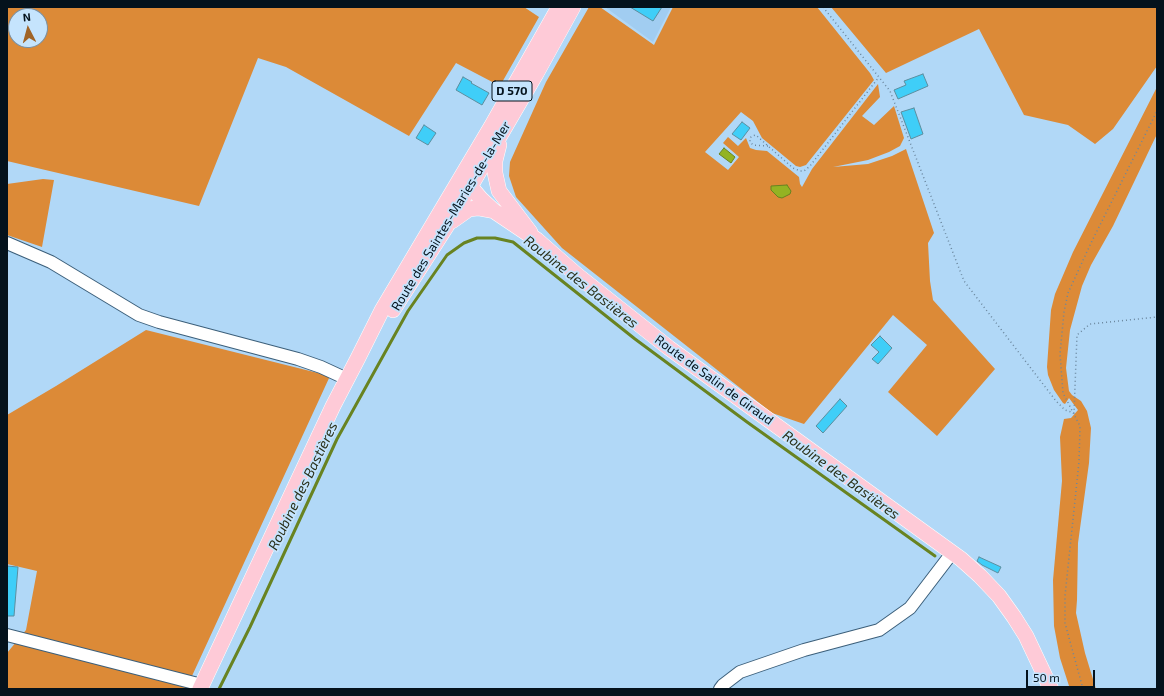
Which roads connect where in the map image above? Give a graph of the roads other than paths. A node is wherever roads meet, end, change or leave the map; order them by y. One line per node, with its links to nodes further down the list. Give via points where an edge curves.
1 (562, 9): 2 (main road, Route des Saintes-Maries-de-la-Mer / D 570)
2 (497, 129): 3 (main road, Route des Saintes-Maries-de-la-Mer / D 570); 4 (main road, Route de Salin de Giraud, via 495,173)
3 (470, 179): 4 (main road, Route de Salin de Giraud, via 489,182); 5 (main road, Route de Salin de Giraud, via 481,200); 6 (main road, Route des Saintes-Maries-de-la-Mer / D 570); 9 (main road, Route des Saintes-Maries-de-la-Mer / D 570, via 382,310)
4 (499, 191): 7 (main road, Route de Salin de Giraud)
5 (494, 211): 6 (main road, Route de Salin de Giraud, via 469,209); 7 (main road, Route de Salin de Giraud)
6 (448, 224): 9 (main road, Route des Saintes-Maries-de-la-Mer / D 570, via 390,315)
7 (537, 240): 11 (main road, Route de Salin de Giraud, via 669,348)
8 (7, 243): 10 (street, via 51,262 144,317 298,359)
9 (358, 358): 10 (main road, Route des Saintes-Maries-de-la-Mer / D 570)
10 (347, 379): 13 (main road, Route des Saintes-Maries-de-la-Mer / D 570)
11 (952, 553): 14 (street, via 910,608 879,630 804,650 740,672); 15 (main road, Route de Salin de Giraud, via 999,596 1029,642)
12 (7, 635): 13 (street)
13 (201, 687)
14 (720, 689)
15 (1051, 689)

